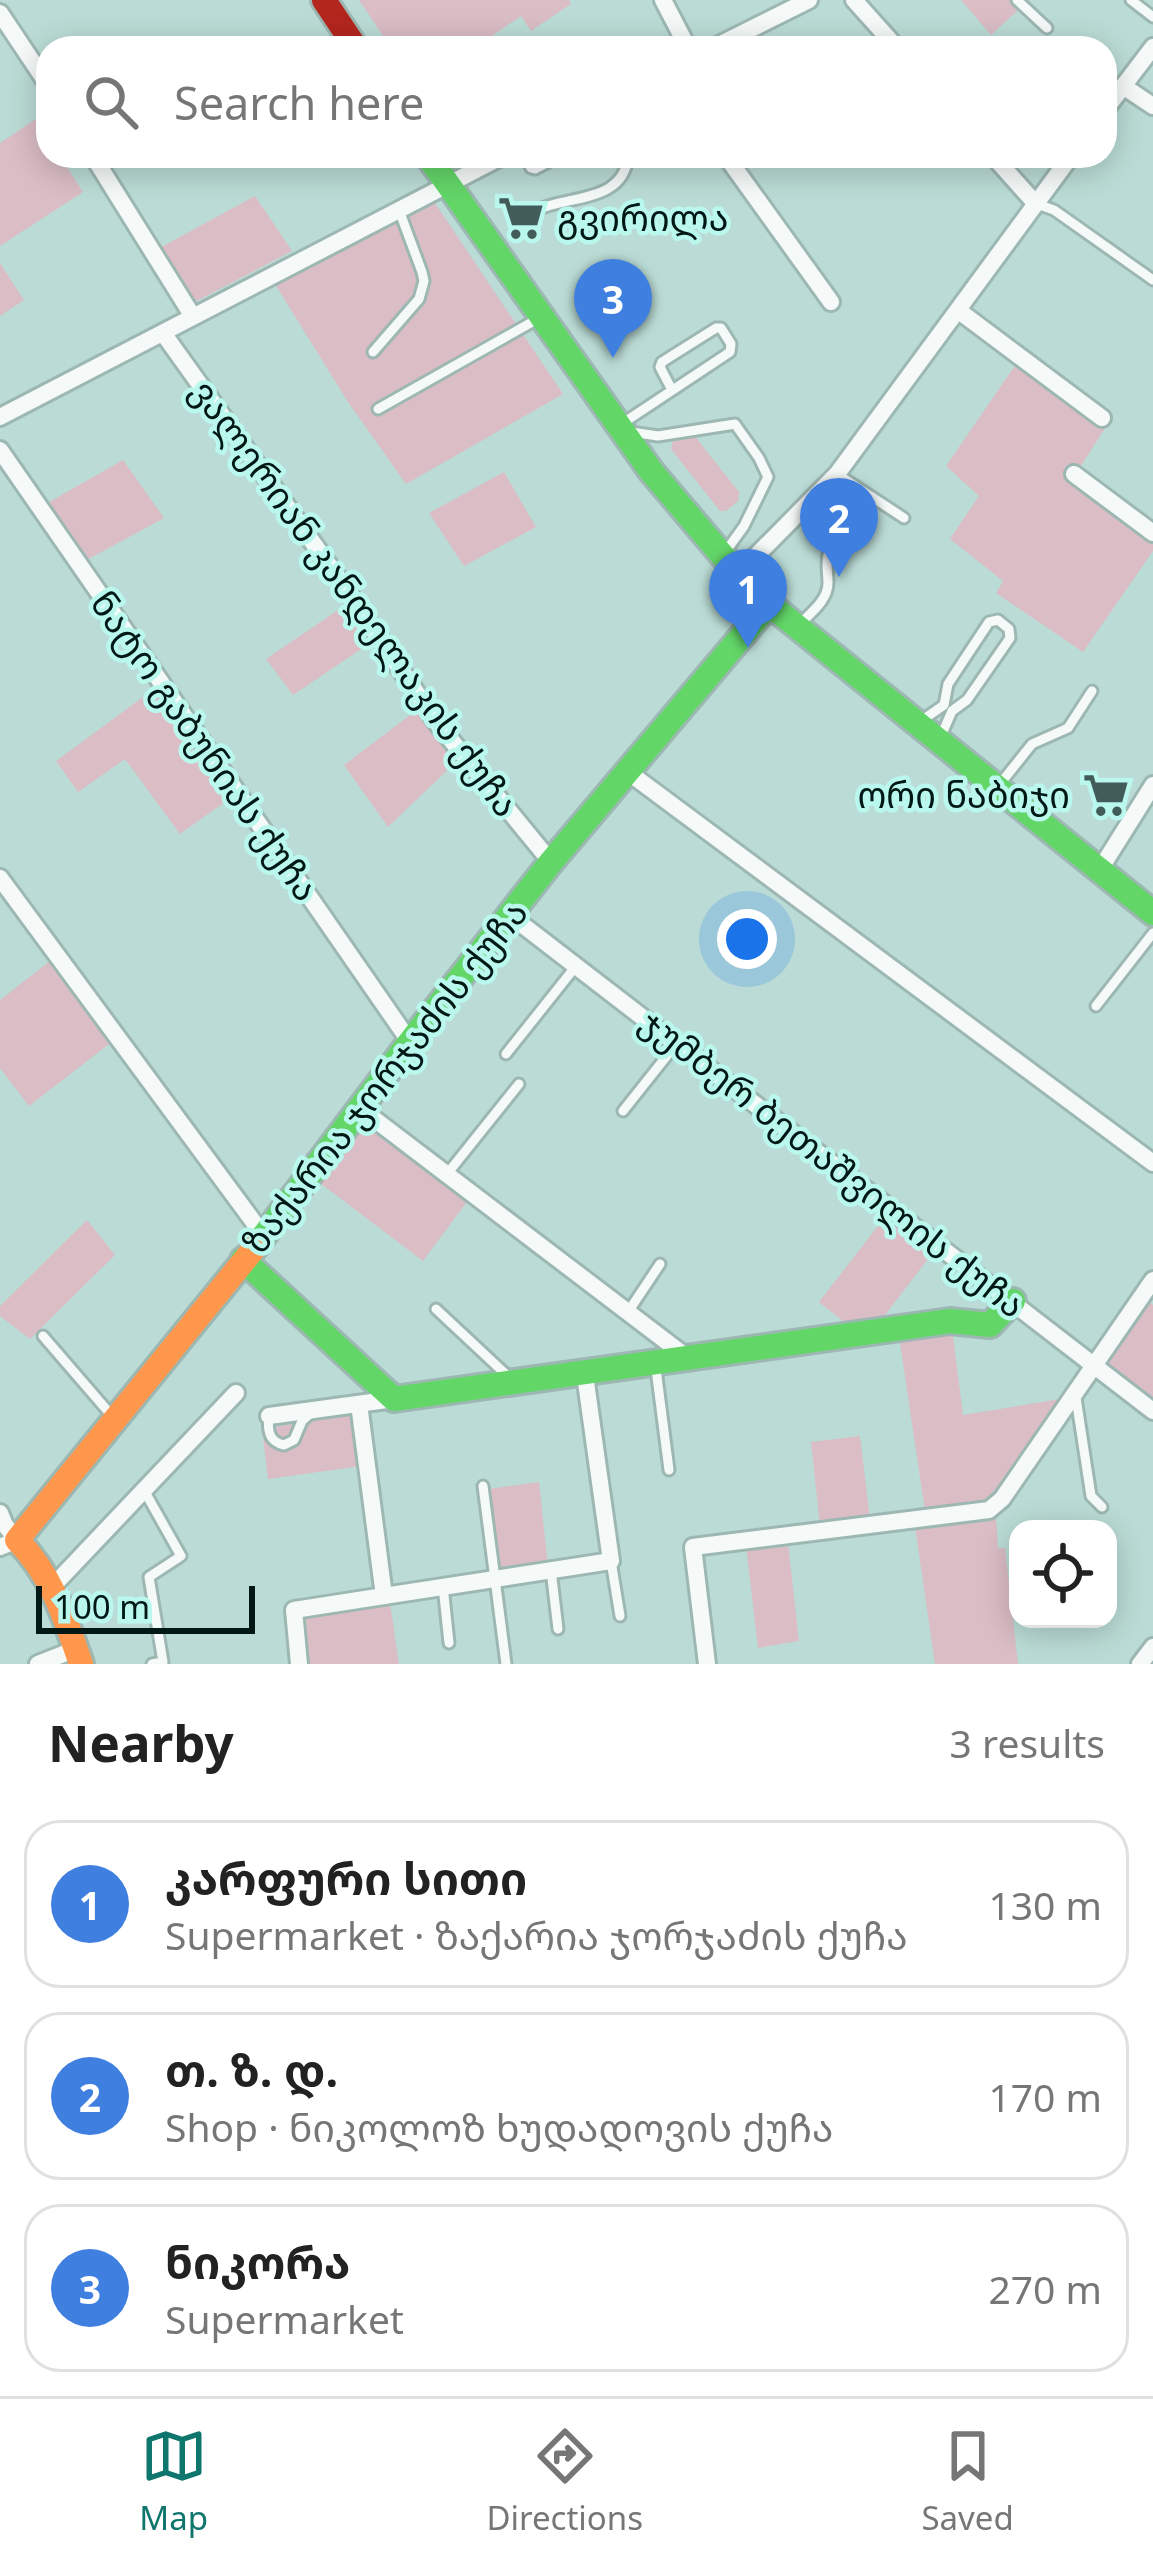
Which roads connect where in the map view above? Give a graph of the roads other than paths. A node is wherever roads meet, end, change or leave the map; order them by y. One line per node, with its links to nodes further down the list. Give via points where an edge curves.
1 (324, 0): 10 (street)
2 (663, 0): 11 (street)
3 (808, 0): 12 (street)
4 (854, 0): 13 (street)
5 (1017, 0): 9 (lane)
6 (1131, 0): 8 (lane)
7 (0, 13): 15 (street)
8 (1153, 17)
9 (1047, 28)
10 (348, 36)
11 (682, 36)
12 (737, 36)
13 (886, 36)
14 (1153, 47): 16 (street)
15 (36, 67)
16 (1123, 86): 17 (street); 18 (street)
17 (1117, 94)
18 (1153, 106)
19 (100, 168): 33 (street)
20 (436, 168): 26 (street)
21 (480, 168): 26 (street)
22 (626, 168): 29 (lane, via 602,192)
23 (735, 168): 31 (street)
24 (1004, 168): 27 (street)
25 (1062, 168): 27 (street)
26 (448, 185): 28 (street); 34 (street)
27 (1036, 204): 30 (lane); 32 (street)
28 (399, 210): 33 (street); 36 (lane, via 423,290)
29 (538, 211)
30 (1153, 280)
31 (831, 302)
32 (959, 311): 40 (street); 43 (street)
33 (192, 315): 35 (street)
34 (541, 317): 38 (lane); 41 (street)
35 (163, 333): 39 (street); 57 (street, ვალერიან კანდელაკის ქუჩა, via 437,723)
36 (373, 352)
37 (672, 390): 37 (lane, via 730,352 721,328 662,362); 41 (lane)
38 (378, 409)
39 (0, 417)
40 (1102, 418)
41 (620, 429): 48 (street); 48 (lane, via 658,436 735,424 767,477)
42 (0, 450): 65 (street, ნატო გაბუნიას ქუჩა)
43 (838, 474): 45 (lane); 48 (street)
44 (1074, 474): 47 (street)
45 (872, 497): 46 (lane); 50 (lane, via 829,550 825,598)
46 (904, 518)
47 (1153, 533)
48 (731, 564): 49 (street)
49 (769, 604): 50 (street); 54 (street, ზაქარია ჯორჯაძის ქუჩა)
50 (797, 627): 52 (street)
51 (1092, 691): 56 (lane, via 1068,728 1032,744)
52 (917, 724): 53 (street); 53 (lane, via 944,705 948,684 998,620 1010,638 952,711)
53 (939, 741): 56 (street)
54 (628, 772): 57 (street, ზაქარია ჯორჯაძის ქუჩა); 71 (street)
55 (1153, 785): 58 (street)
56 (997, 788): 58 (street)
57 (551, 862): 61 (street, ზაქარია ჯორჯაძის ქუჩა)
58 (1099, 872): 60 (street)
59 (0, 878): 73 (street)
60 (1153, 913)
61 (512, 916): 63 (street, ჯუმბერ ბეთაშვილის ქუჩა); 65 (street, ზაქარია ჯორჯაძის ქუჩა)
62 (1153, 932): 64 (lane)
63 (576, 966): 66 (street, ჯუმბერ ბეთაშვილის ქუჩა); 67 (lane)
64 (1096, 1006)
65 (410, 1042): 69 (street, ზაქარია ჯორჯაძის ქუჩა)
66 (677, 1043): 70 (lane); 77 (street, ჯუმბერ ბეთაშვილის ქუჩა)
67 (506, 1054)
68 (519, 1084): 72 (lane)
69 (361, 1109): 72 (street); 73 (street, ზაქარია ჯორჯაძის ქუჩა)
70 (623, 1111)
71 (1153, 1163)
72 (447, 1174): 79 (street)
73 (263, 1236): 74 (street, ზაქარია ჯორჯაძის ქუჩა)
74 (243, 1260): 88 (street); 93 (street, ზაქარია ჯორჯაძის ქუჩა)
75 (660, 1264): 79 (lane)
76 (1153, 1280): 83 (street)
77 (1013, 1301): 81 (street, via 990,1325 950,1321); 83 (street, ჯუმბერ ბეთაშვილის ქუჩა)
78 (436, 1309): 85 (lane)
79 (628, 1312): 81 (street)
80 (43, 1336): 93 (lane)
81 (688, 1358): 82 (street)
82 (655, 1363): 84 (street); 94 (lane)
83 (1094, 1367): 87 (street); 91 (street, ჯუმბერ ბეთაშვილის ქუჩა)
84 (585, 1375): 85 (street); 100 (street)
85 (515, 1384): 88 (street)
86 (236, 1393): 96 (street)
87 (1075, 1393): 97 (lane, via 1091,1496); 115 (street, via 989,1510 693,1547)
88 (394, 1399): 89 (street)
89 (359, 1404): 90 (street); 105 (street)
90 (315, 1410): 92 (street); 92 (lane, via 284,1445 271,1437)
91 (1153, 1411)
92 (268, 1416)
93 (116, 1420): 99 (street, ზაქარია ჯორჯაძის ქუჩა)
94 (669, 1470)
95 (483, 1486): 102 (lane)
96 (145, 1492): 104 (street); 111 (lane, via 182,1556 148,1577)
97 (1102, 1507)
98 (0, 1513): 99 (street)
99 (8, 1544): 104 (street, via 30,1552)
100 (611, 1561): 101 (street); 106 (lane)
101 (551, 1570): 102 (street); 107 (lane)
102 (496, 1579): 103 (street); 114 (lane)
103 (442, 1586): 105 (street); 108 (lane)
104 (52, 1587): 110 (street)
105 (384, 1596): 113 (street, via 294,1610)
106 (620, 1616)
107 (559, 1629)
108 (449, 1643)
109 (1153, 1647): 116 (street)
110 (78, 1656): 112 (street)
111 (160, 1663)
112 (38, 1664)
113 (299, 1664)
114 (506, 1664)
115 (707, 1664)
116 (1140, 1664)

